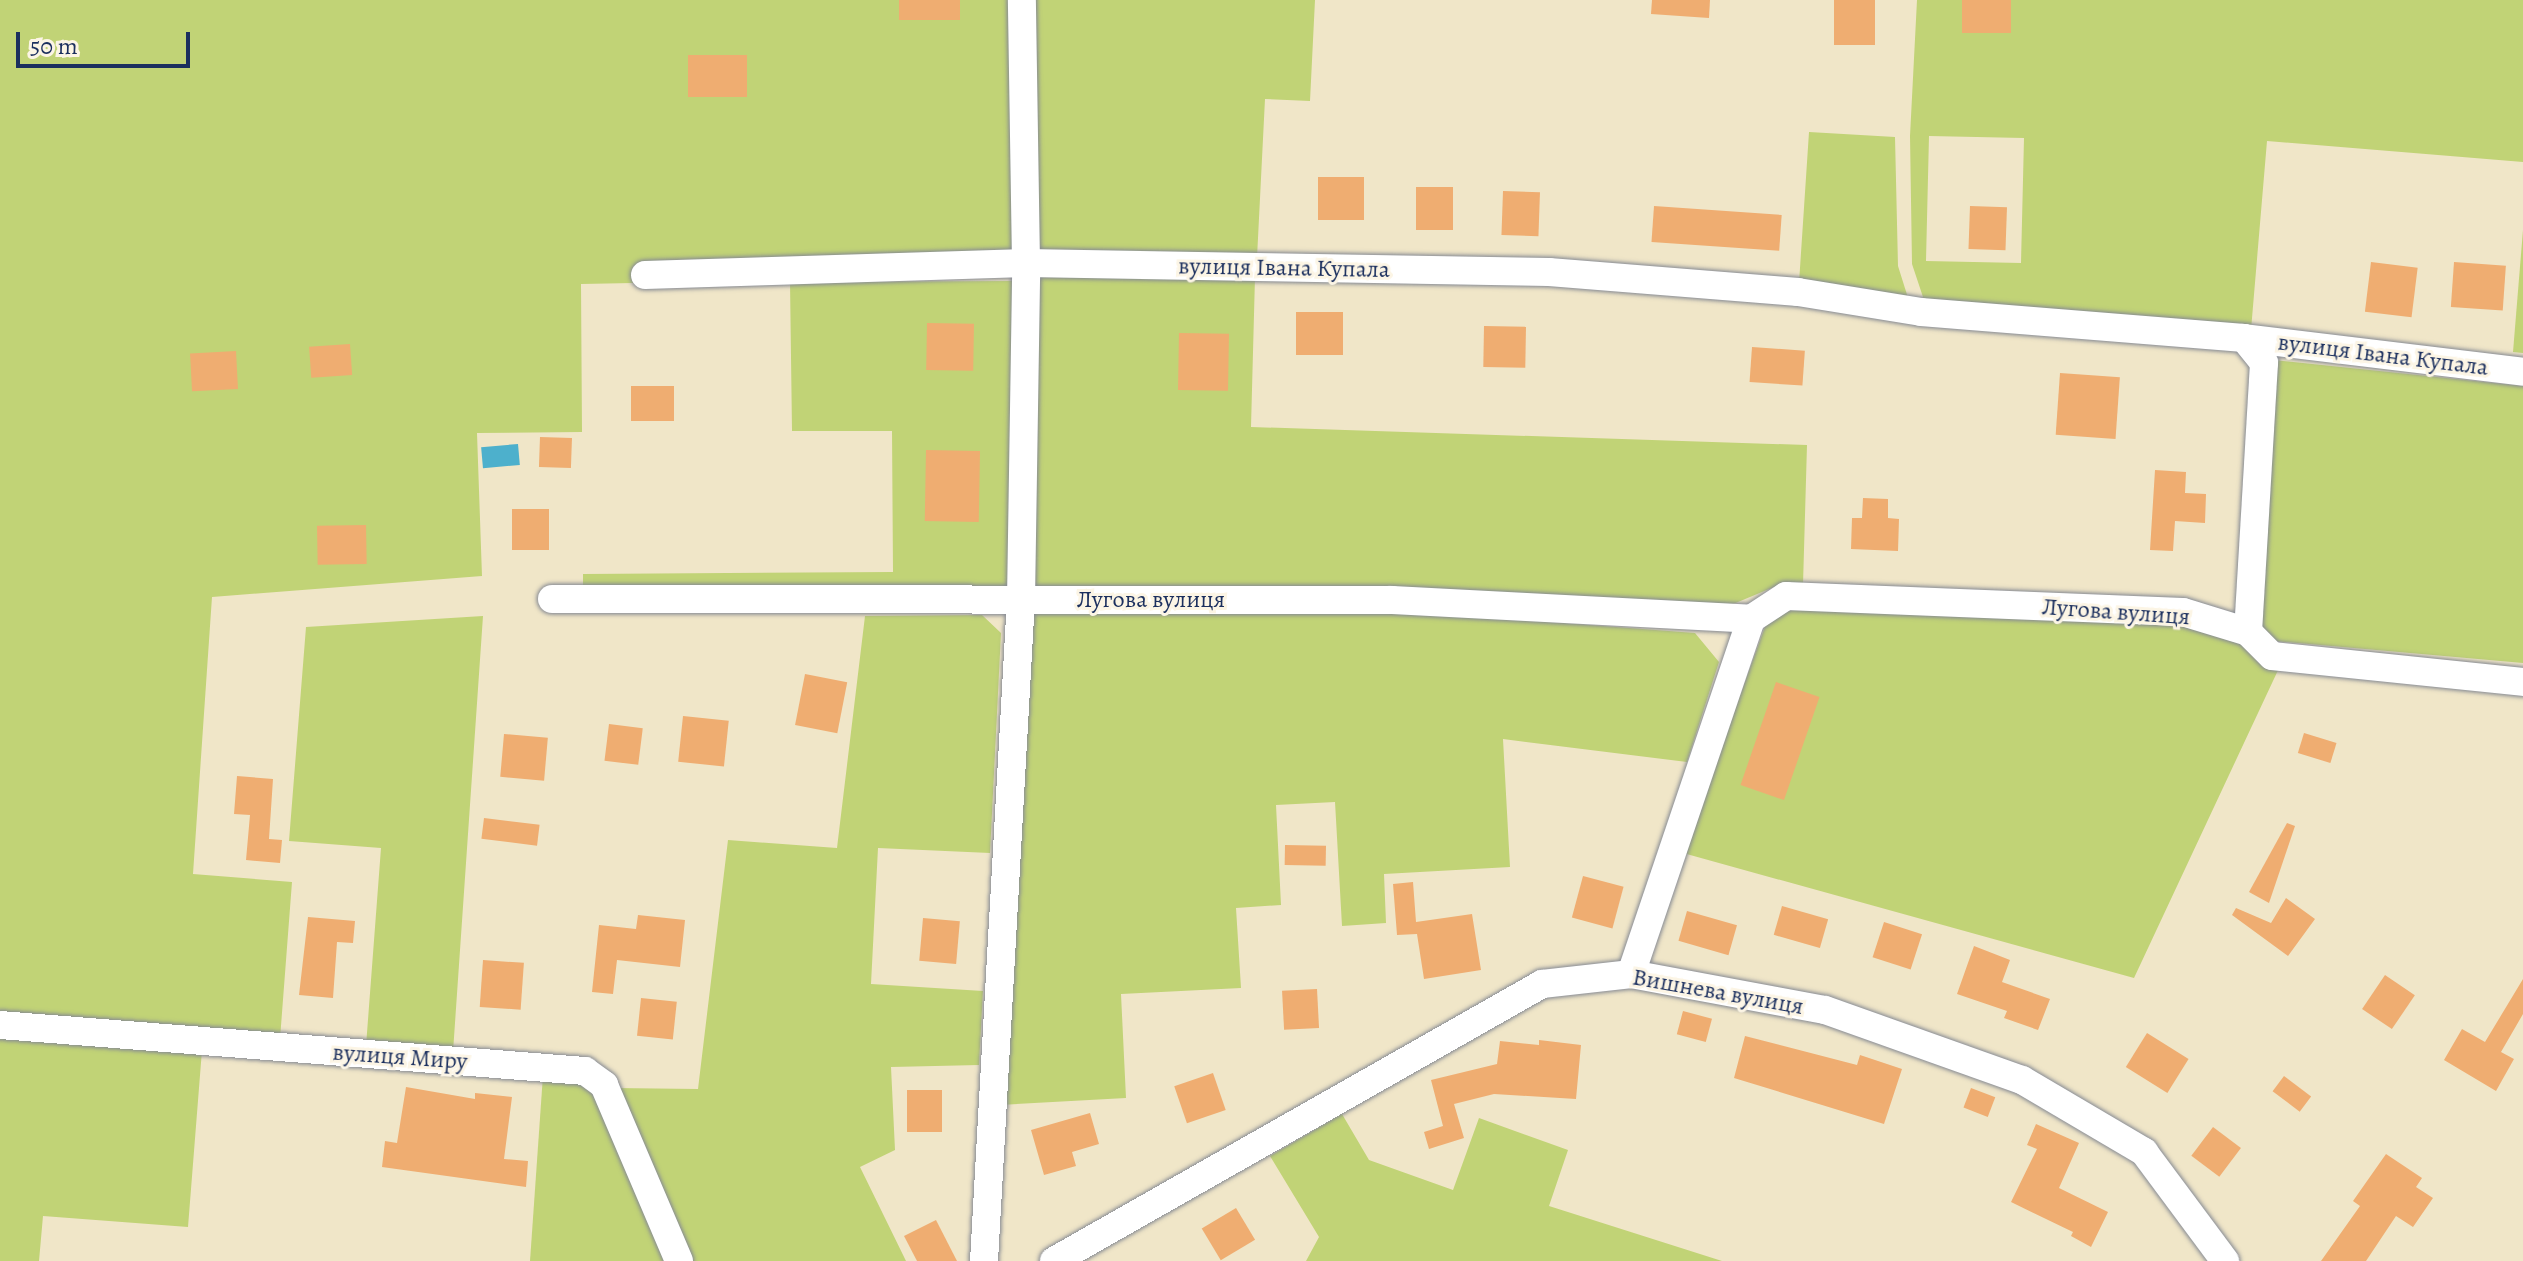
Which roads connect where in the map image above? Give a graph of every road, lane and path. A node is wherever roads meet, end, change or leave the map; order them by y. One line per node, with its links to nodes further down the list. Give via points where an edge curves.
1 (1022, 0): 2 (street)
2 (1026, 263): 3 (street, вулиця Івана Купала); 4 (street, вулиця Івана Купала, via 1549,272 1798,292 1921,312); 7 (street)
3 (645, 275)
4 (2244, 338): 5 (street, вулиця Івана Купала); 9 (street, via 2264,363)
5 (2523, 372)
6 (552, 599): 7 (street, Лугова вулиця)
7 (1021, 600): 8 (street, Лугова вулиця, via 1392,600); 14 (street)
8 (1751, 619): 9 (street, Лугова вулиця, via 1786,596 2183,612); 11 (street)
9 (2248, 632): 10 (street, Лугова вулиця, via 2272,656)
10 (2523, 682)
11 (1631, 974): 15 (street, Вишнева вулиця, via 1542,984); 16 (street, Вишнева вулиця, via 1825,1010 2022,1080 2144,1152)
12 (0, 1025): 13 (street, вулиця Миру, via 585,1071 604,1085)
13 (679, 1261)
14 (984, 1261)
15 (1054, 1261)
16 (2225, 1261)

